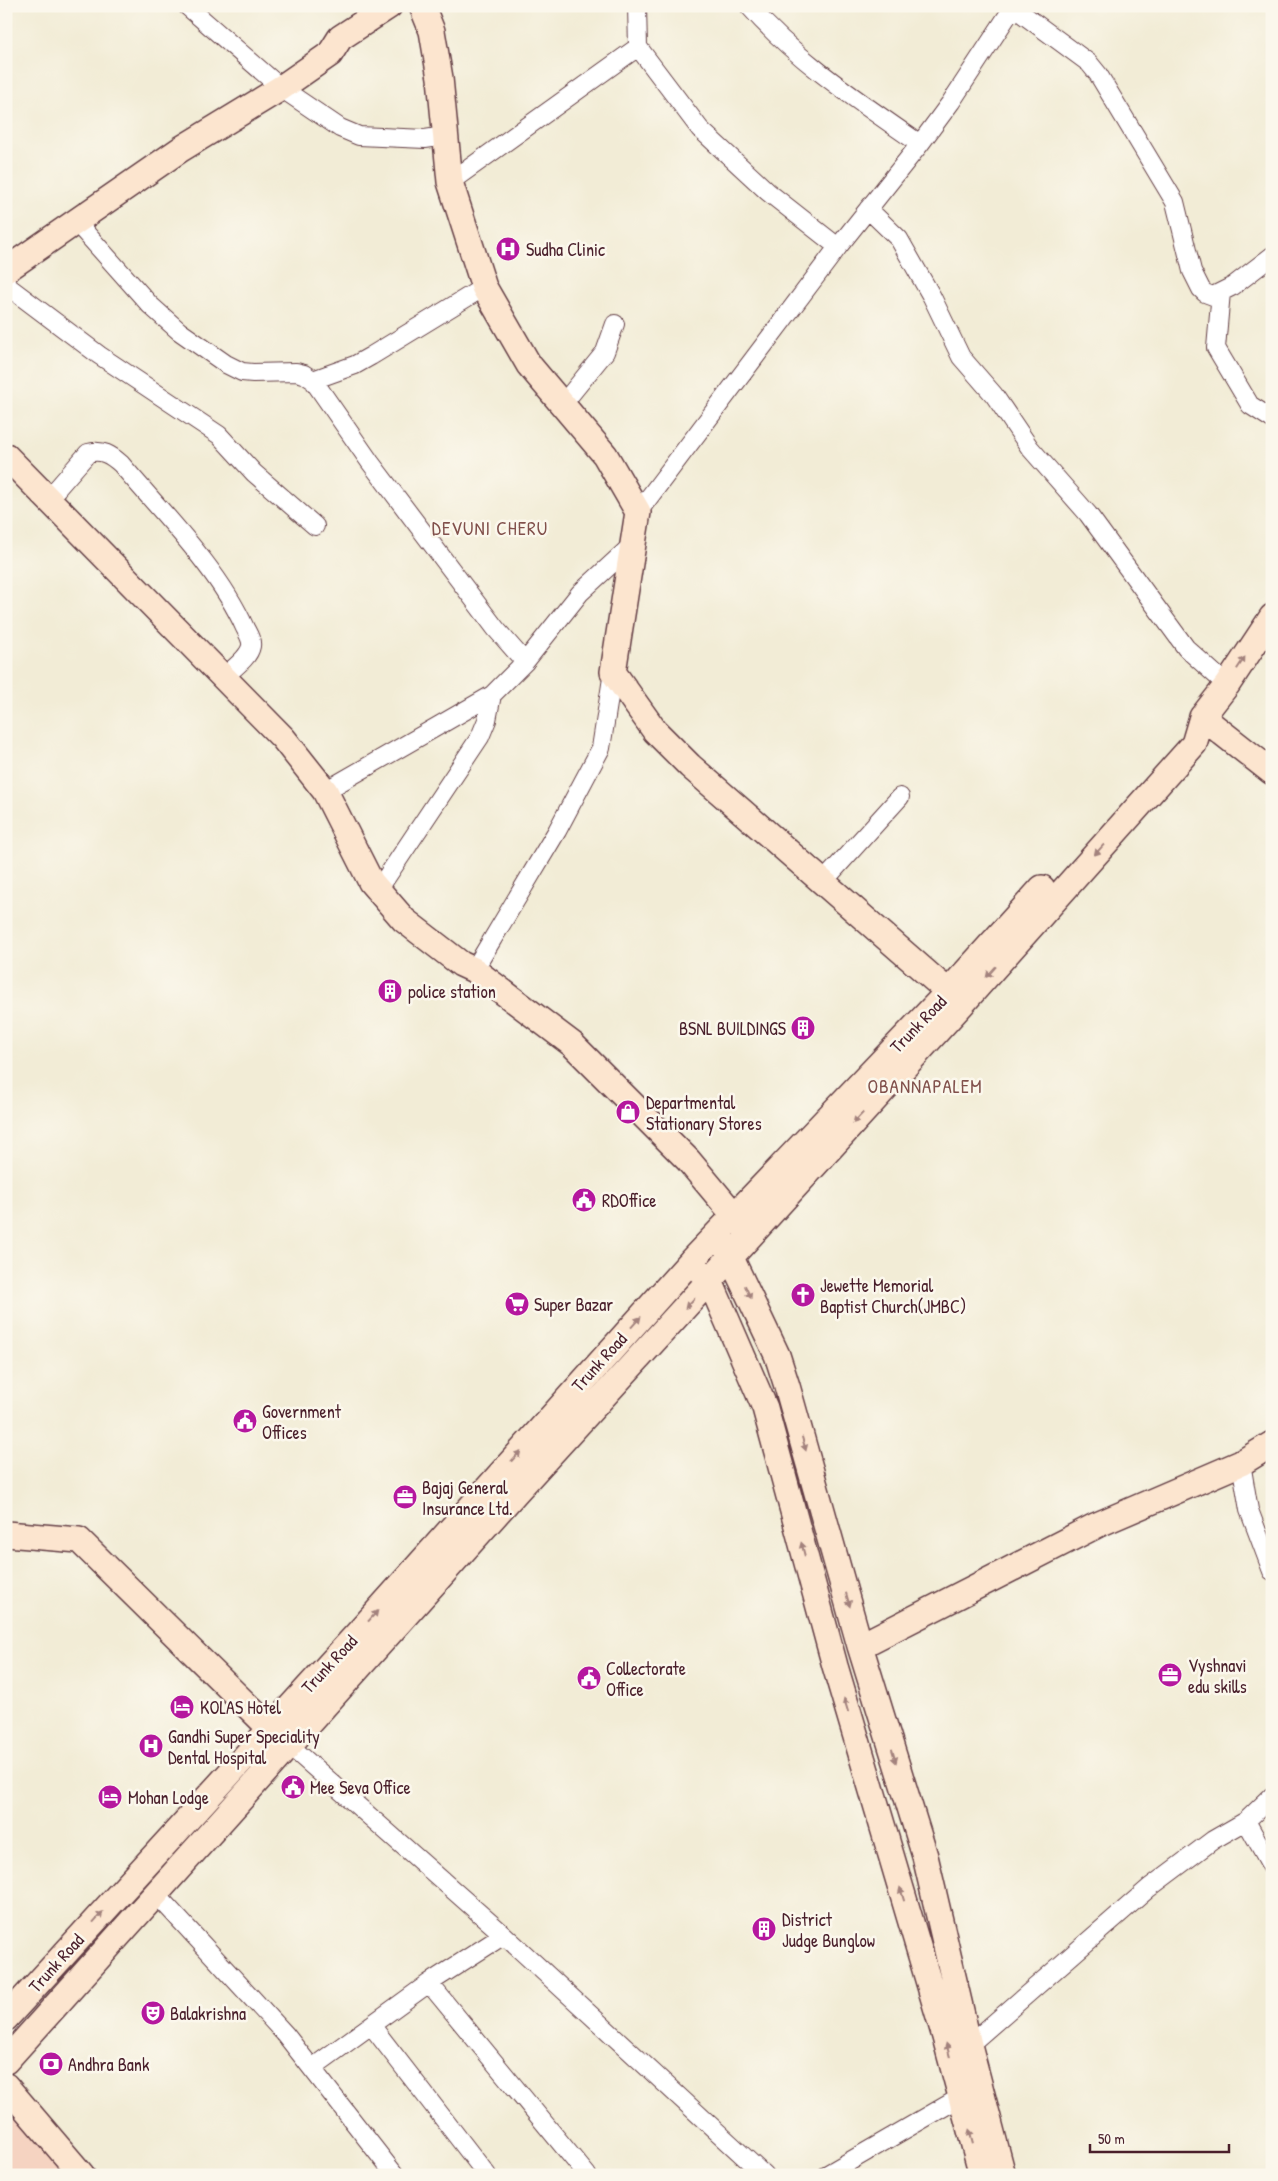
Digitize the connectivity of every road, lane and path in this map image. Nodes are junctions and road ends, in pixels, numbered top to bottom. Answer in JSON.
{"nodes":[{"id":1,"x":188,"y":6,"type":"edge"},
{"id":2,"x":389,"y":6,"type":"edge"},
{"id":3,"x":414,"y":6,"type":"edge"},
{"id":4,"x":422,"y":6,"type":"edge"},
{"id":5,"x":637,"y":6,"type":"edge"},
{"id":6,"x":749,"y":6,"type":"edge"},
{"id":7,"x":1013,"y":7,"type":"edge"},
{"id":8,"x":638,"y":47,"type":"junction"},
{"id":9,"x":330,"y":54,"type":"junction"},
{"id":10,"x":281,"y":88,"type":"junction"},
{"id":11,"x":445,"y":136,"type":"junction"},
{"id":12,"x":920,"y":144,"type":"junction"},
{"id":13,"x":450,"y":182,"type":"junction"},
{"id":14,"x":868,"y":209,"type":"junction"},
{"id":15,"x":76,"y":222,"type":"junction"},
{"id":16,"x":838,"y":247,"type":"junction"},
{"id":17,"x":1272,"y":256,"type":"edge"},
{"id":18,"x":6,"y":270,"type":"edge"},
{"id":19,"x":6,"y":285,"type":"edge"},
{"id":20,"x":484,"y":287,"type":"junction"},
{"id":21,"x":1221,"y":292,"type":"junction"},
{"id":22,"x":615,"y":324,"type":"dead end"},
{"id":23,"x":313,"y":380,"type":"junction"},
{"id":24,"x":562,"y":405,"type":"junction"},
{"id":25,"x":1272,"y":419,"type":"edge"},
{"id":26,"x":6,"y":456,"type":"edge"},
{"id":27,"x":48,"y":499,"type":"junction"},
{"id":28,"x":638,"y":512,"type":"junction"},
{"id":29,"x":315,"y":526,"type":"dead end"},
{"id":30,"x":632,"y":545,"type":"junction"},
{"id":31,"x":1272,"y":617,"type":"edge"},
{"id":32,"x":525,"y":662,"type":"junction"},
{"id":33,"x":613,"y":672,"type":"junction"},
{"id":34,"x":224,"y":677,"type":"junction"},
{"id":35,"x":1227,"y":685,"type":"junction"},
{"id":36,"x":492,"y":695,"type":"junction"},
{"id":37,"x":1202,"y":717,"type":"junction"},
{"id":38,"x":1272,"y":772,"type":"edge"},
{"id":39,"x":325,"y":791,"type":"junction"},
{"id":40,"x":900,"y":797,"type":"dead end"},
{"id":41,"x":822,"y":883,"type":"junction"},
{"id":42,"x":378,"y":890,"type":"junction"},
{"id":43,"x":474,"y":970,"type":"junction"},
{"id":44,"x":955,"y":998,"type":"junction"},
{"id":45,"x":725,"y":1224,"type":"junction"},
{"id":46,"x":750,"y":1235,"type":"junction"},
{"id":47,"x":731,"y":1256,"type":"junction"},
{"id":48,"x":691,"y":1260,"type":"junction"},
{"id":49,"x":710,"y":1281,"type":"junction"},
{"id":50,"x":1272,"y":1444,"type":"edge"},
{"id":51,"x":1241,"y":1463,"type":"junction"},
{"id":52,"x":6,"y":1534,"type":"edge"},
{"id":53,"x":1272,"y":1571,"type":"edge"},
{"id":54,"x":860,"y":1646,"type":"junction"},
{"id":55,"x":270,"y":1729,"type":"junction"},
{"id":56,"x":290,"y":1746,"type":"junction"},
{"id":57,"x":1272,"y":1796,"type":"edge"},
{"id":58,"x":1246,"y":1821,"type":"junction"},
{"id":59,"x":1272,"y":1867,"type":"edge"},
{"id":60,"x":156,"y":1894,"type":"junction"},
{"id":61,"x":504,"y":1934,"type":"junction"},
{"id":62,"x":429,"y":1983,"type":"junction"},
{"id":63,"x":6,"y":2018,"type":"edge"},
{"id":64,"x":371,"y":2025,"type":"junction"},
{"id":65,"x":969,"y":2045,"type":"junction"},
{"id":66,"x":6,"y":2061,"type":"edge"},
{"id":67,"x":312,"y":2068,"type":"junction"},
{"id":68,"x":6,"y":2086,"type":"edge"},
{"id":69,"x":961,"y":2098,"type":"junction"},
{"id":70,"x":82,"y":2175,"type":"edge"},
{"id":71,"x":395,"y":2175,"type":"edge"},
{"id":72,"x":487,"y":2175,"type":"edge"},
{"id":73,"x":587,"y":2175,"type":"edge"},
{"id":74,"x":764,"y":2175,"type":"edge"},
{"id":75,"x":826,"y":2175,"type":"edge"},
{"id":76,"x":982,"y":2175,"type":"edge"},
{"id":77,"x":1003,"y":2175,"type":"edge"}],
"edges":[{"from":1,"to":10,"type":"street"},
{"from":2,"to":9,"type":"street"},
{"from":3,"to":9,"type":"street"},
{"from":4,"to":11,"type":"street"},
{"from":5,"to":8,"type":"street"},
{"from":6,"to":12,"type":"street"},
{"from":7,"to":12,"type":"street"},
{"from":7,"to":21,"type":"street"},
{"from":8,"to":13,"type":"street"},
{"from":8,"to":16,"type":"street"},
{"from":9,"to":10,"type":"street"},
{"from":10,"to":11,"type":"street"},
{"from":10,"to":15,"type":"street"},
{"from":11,"to":13,"type":"street"},
{"from":12,"to":14,"type":"street"},
{"from":13,"to":20,"type":"street"},
{"from":14,"to":16,"type":"street"},
{"from":14,"to":35,"type":"street"},
{"from":15,"to":18,"type":"street"},
{"from":15,"to":23,"type":"street"},
{"from":16,"to":28,"type":"street"},
{"from":17,"to":21,"type":"street"},
{"from":19,"to":29,"type":"street"},
{"from":20,"to":23,"type":"street"},
{"from":20,"to":24,"type":"street"},
{"from":21,"to":25,"type":"street"},
{"from":22,"to":24,"type":"street"},
{"from":23,"to":32,"type":"street"},
{"from":24,"to":28,"type":"street"},
{"from":26,"to":27,"type":"street"},
{"from":27,"to":34,"type":"street"},
{"from":27,"to":34,"type":"street"},
{"from":28,"to":30,"type":"street"},
{"from":30,"to":32,"type":"street"},
{"from":30,"to":33,"type":"street"},
{"from":35,"to":31,"type":"street","name":"Trunk Road","one_way":true},
{"from":32,"to":36,"type":"street"},
{"from":33,"to":41,"type":"street"},
{"from":33,"to":43,"type":"street"},
{"from":34,"to":39,"type":"street"},
{"from":35,"to":37,"type":"street","name":"Trunk Road"},
{"from":36,"to":39,"type":"street"},
{"from":36,"to":42,"type":"street"},
{"from":37,"to":38,"type":"street"},
{"from":37,"to":44,"type":"street","name":"Trunk Road"},
{"from":39,"to":42,"type":"street"},
{"from":40,"to":41,"type":"street"},
{"from":41,"to":44,"type":"street"},
{"from":42,"to":43,"type":"street"},
{"from":43,"to":45,"type":"street"},
{"from":44,"to":45,"type":"street","name":"Trunk Road"},
{"from":44,"to":46,"type":"street","one_way":true},
{"from":45,"to":46,"type":"street"},
{"from":45,"to":47,"type":"street"},
{"from":45,"to":48,"type":"street","name":"Trunk Road"},
{"from":46,"to":47,"type":"street"},
{"from":47,"to":49,"type":"street"},
{"from":47,"to":54,"type":"street","one_way":true},
{"from":48,"to":49,"type":"street"},
{"from":55,"to":48,"type":"street","name":"Trunk Road","one_way":true},
{"from":49,"to":56,"type":"street","one_way":true},
{"from":69,"to":49,"type":"street","one_way":true},
{"from":50,"to":51,"type":"street"},
{"from":51,"to":53,"type":"street"},
{"from":51,"to":54,"type":"street"},
{"from":52,"to":55,"type":"street"},
{"from":54,"to":65,"type":"street","one_way":true},
{"from":55,"to":56,"type":"street"},
{"from":63,"to":55,"type":"street","name":"Trunk Road","one_way":true},
{"from":56,"to":60,"type":"street"},
{"from":56,"to":61,"type":"street"},
{"from":57,"to":58,"type":"street"},
{"from":58,"to":59,"type":"street"},
{"from":58,"to":65,"type":"street"},
{"from":60,"to":66,"type":"street"},
{"from":60,"to":67,"type":"street"},
{"from":61,"to":62,"type":"street"},
{"from":61,"to":74,"type":"street"},
{"from":62,"to":64,"type":"street"},
{"from":62,"to":73,"type":"street"},
{"from":64,"to":67,"type":"street"},
{"from":64,"to":72,"type":"street"},
{"from":65,"to":77,"type":"street"},
{"from":67,"to":71,"type":"street"},
{"from":68,"to":70,"type":"street"},
{"from":69,"to":75,"type":"street"},
{"from":76,"to":69,"type":"street","one_way":true}]}
